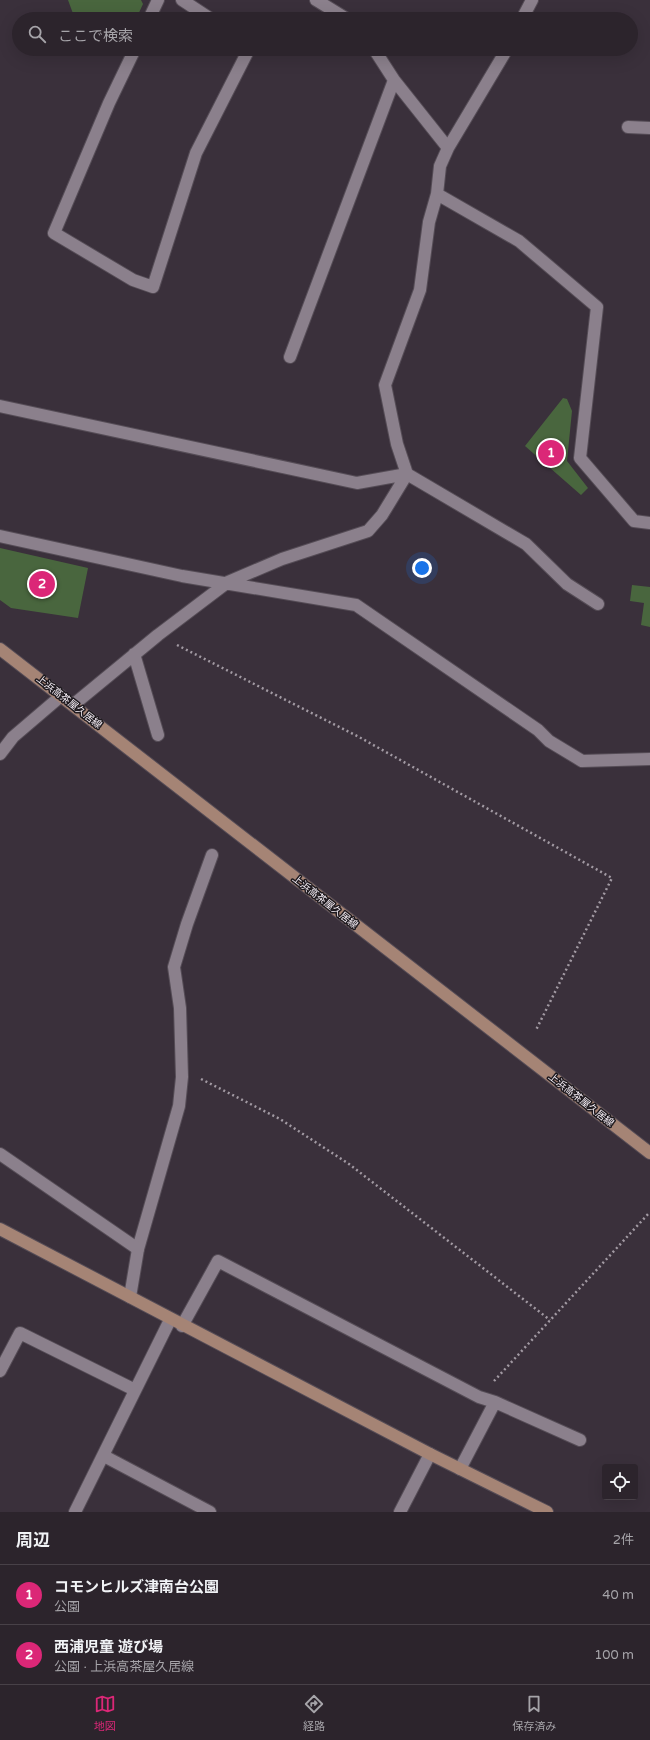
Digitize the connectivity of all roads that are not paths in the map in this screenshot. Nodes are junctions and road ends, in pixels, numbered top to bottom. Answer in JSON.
{"nodes":[{"id":1,"x":158,"y":0,"type":"edge"},
{"id":2,"x":182,"y":0,"type":"edge"},
{"id":3,"x":316,"y":0,"type":"edge"},
{"id":4,"x":532,"y":0,"type":"edge"},
{"id":5,"x":152,"y":12,"type":"edge"},
{"id":6,"x":200,"y":12,"type":"edge"},
{"id":7,"x":336,"y":12,"type":"edge"},
{"id":8,"x":526,"y":12,"type":"edge"},
{"id":9,"x":132,"y":56,"type":"edge"},
{"id":10,"x":245,"y":56,"type":"edge"},
{"id":11,"x":379,"y":56,"type":"edge"},
{"id":12,"x":503,"y":56,"type":"edge"},
{"id":13,"x":394,"y":80,"type":"junction"},
{"id":14,"x":628,"y":127,"type":"dead end"},
{"id":15,"x":650,"y":128,"type":"edge"},
{"id":16,"x":448,"y":148,"type":"junction"},
{"id":17,"x":437,"y":194,"type":"junction"},
{"id":18,"x":290,"y":357,"type":"dead end"},
{"id":19,"x":0,"y":406,"type":"edge"},
{"id":20,"x":407,"y":474,"type":"junction"},
{"id":21,"x":650,"y":523,"type":"edge"},
{"id":22,"x":0,"y":536,"type":"edge"},
{"id":23,"x":228,"y":582,"type":"junction"},
{"id":24,"x":598,"y":604,"type":"dead end"},
{"id":25,"x":0,"y":649,"type":"edge"},
{"id":26,"x":134,"y":654,"type":"junction"},
{"id":27,"x":62,"y":696,"type":"junction"},
{"id":28,"x":73,"y":705,"type":"junction"},
{"id":29,"x":158,"y":735,"type":"dead end"},
{"id":30,"x":0,"y":754,"type":"edge"},
{"id":31,"x":650,"y":759,"type":"edge"},
{"id":32,"x":212,"y":855,"type":"dead end"},
{"id":33,"x":650,"y":1153,"type":"edge"},
{"id":34,"x":0,"y":1154,"type":"edge"},
{"id":35,"x":0,"y":1229,"type":"edge"},
{"id":36,"x":138,"y":1249,"type":"junction"},
{"id":37,"x":130,"y":1297,"type":"junction"},
{"id":38,"x":170,"y":1320,"type":"junction"},
{"id":39,"x":182,"y":1326,"type":"junction"},
{"id":40,"x":0,"y":1371,"type":"edge"},
{"id":41,"x":135,"y":1390,"type":"junction"},
{"id":42,"x":495,"y":1402,"type":"junction"},
{"id":43,"x":580,"y":1440,"type":"dead end"},
{"id":44,"x":430,"y":1454,"type":"junction"},
{"id":45,"x":104,"y":1456,"type":"junction"},
{"id":46,"x":460,"y":1469,"type":"junction"},
{"id":47,"x":75,"y":1512,"type":"edge"},
{"id":48,"x":210,"y":1512,"type":"edge"},
{"id":49,"x":400,"y":1512,"type":"edge"},
{"id":50,"x":547,"y":1512,"type":"edge"}],
"edges":[{"from":1,"to":5,"type":"street"},
{"from":2,"to":6,"type":"street"},
{"from":3,"to":7,"type":"street"},
{"from":4,"to":8,"type":"street"},
{"from":9,"to":10,"type":"street"},
{"from":11,"to":13,"type":"street"},
{"from":12,"to":16,"type":"street"},
{"from":13,"to":16,"type":"street"},
{"from":13,"to":18,"type":"street"},
{"from":14,"to":15,"type":"street"},
{"from":16,"to":17,"type":"street"},
{"from":17,"to":20,"type":"street"},
{"from":17,"to":21,"type":"street"},
{"from":19,"to":20,"type":"street"},
{"from":20,"to":23,"type":"street"},
{"from":20,"to":24,"type":"street"},
{"from":22,"to":23,"type":"street"},
{"from":23,"to":26,"type":"street"},
{"from":23,"to":31,"type":"street"},
{"from":25,"to":27,"type":"main road","name":"上浜高茶屋久居線"},
{"from":26,"to":28,"type":"street"},
{"from":26,"to":29,"type":"street"},
{"from":27,"to":28,"type":"main road","name":"上浜高茶屋久居線"},
{"from":27,"to":30,"type":"street"},
{"from":28,"to":33,"type":"main road","name":"上浜高茶屋久居線"},
{"from":32,"to":36,"type":"street"},
{"from":34,"to":36,"type":"street"},
{"from":35,"to":37,"type":"main road"},
{"from":36,"to":37,"type":"street"},
{"from":37,"to":38,"type":"main road"},
{"from":38,"to":39,"type":"main road"},
{"from":38,"to":41,"type":"street"},
{"from":39,"to":42,"type":"street"},
{"from":39,"to":44,"type":"main road"},
{"from":40,"to":41,"type":"street"},
{"from":41,"to":45,"type":"street"},
{"from":42,"to":43,"type":"street"},
{"from":42,"to":46,"type":"street"},
{"from":44,"to":46,"type":"main road"},
{"from":44,"to":49,"type":"street"},
{"from":45,"to":47,"type":"street"},
{"from":45,"to":48,"type":"street"},
{"from":46,"to":50,"type":"main road"}]}
